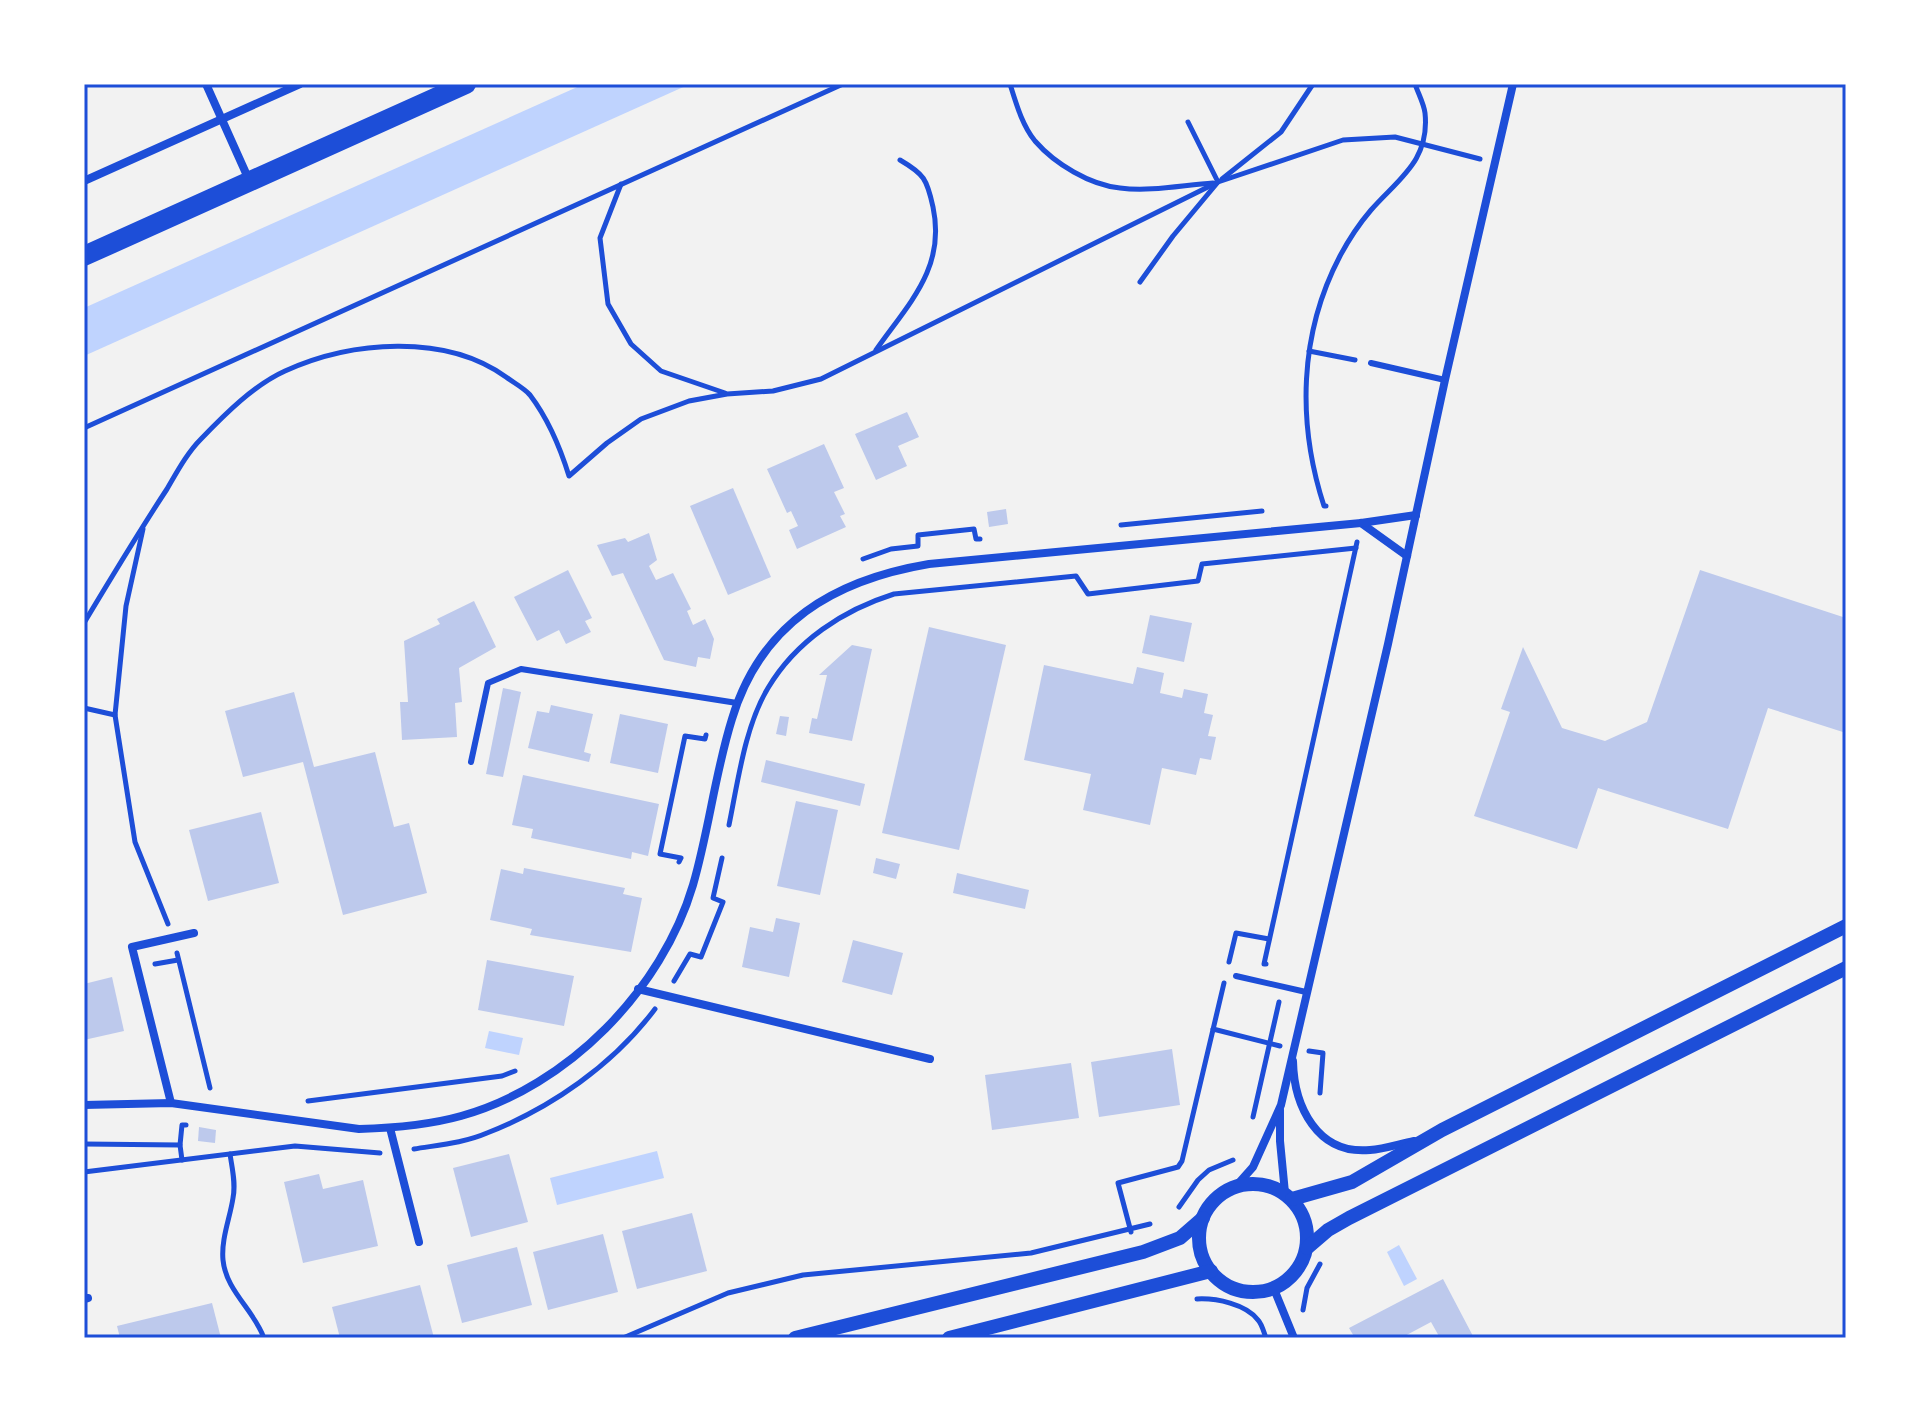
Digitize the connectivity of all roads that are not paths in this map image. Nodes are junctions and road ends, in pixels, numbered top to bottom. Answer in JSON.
{"nodes":[{"id":1,"x":206,"y":84,"type":"edge"},
{"id":2,"x":300,"y":84,"type":"edge"},
{"id":3,"x":466,"y":84,"type":"edge"},
{"id":4,"x":1513,"y":84,"type":"edge"},
{"id":5,"x":222,"y":120,"type":"junction"},
{"id":6,"x":84,"y":181,"type":"edge"},
{"id":7,"x":250,"y":181,"type":"junction"},
{"id":8,"x":84,"y":256,"type":"edge"},
{"id":9,"x":1371,"y":363,"type":"dead end"},
{"id":10,"x":1445,"y":380,"type":"junction"},
{"id":11,"x":1416,"y":515,"type":"junction"},
{"id":12,"x":1361,"y":523,"type":"junction"},
{"id":13,"x":1407,"y":556,"type":"junction"},
{"id":14,"x":737,"y":703,"type":"junction"},
{"id":15,"x":471,"y":762,"type":"dead end"},
{"id":16,"x":1846,"y":926,"type":"edge"},
{"id":17,"x":194,"y":933,"type":"dead end"},
{"id":18,"x":1846,"y":968,"type":"edge"},
{"id":19,"x":1236,"y":976,"type":"dead end"},
{"id":20,"x":638,"y":989,"type":"junction"},
{"id":21,"x":1306,"y":992,"type":"junction"},
{"id":22,"x":1292,"y":1048,"type":"junction"},
{"id":23,"x":930,"y":1059,"type":"dead end"},
{"id":24,"x":171,"y":1103,"type":"junction"},
{"id":25,"x":84,"y":1105,"type":"edge"},
{"id":26,"x":1281,"y":1105,"type":"junction"},
{"id":27,"x":390,"y":1128,"type":"junction"},
{"id":28,"x":1426,"y":1139,"type":"junction"},
{"id":29,"x":1237,"y":1185,"type":"junction"},
{"id":30,"x":1288,"y":1196,"type":"junction"},
{"id":31,"x":1203,"y":1218,"type":"junction"},
{"id":32,"x":419,"y":1242,"type":"dead end"},
{"id":33,"x":1307,"y":1248,"type":"junction"},
{"id":34,"x":1211,"y":1271,"type":"junction"},
{"id":35,"x":1274,"y":1289,"type":"junction"},
{"id":36,"x":795,"y":1338,"type":"edge"},
{"id":37,"x":949,"y":1338,"type":"edge"},
{"id":38,"x":1294,"y":1338,"type":"edge"}],
"edges":[{"from":1,"to":5,"type":"street"},
{"from":2,"to":5,"type":"street"},
{"from":3,"to":7,"type":"main road"},
{"from":4,"to":10,"type":"street"},
{"from":5,"to":6,"type":"street"},
{"from":5,"to":7,"type":"street"},
{"from":7,"to":8,"type":"main road"},
{"from":9,"to":10,"type":"lane"},
{"from":10,"to":11,"type":"street"},
{"from":11,"to":12,"type":"street"},
{"from":11,"to":13,"type":"street"},
{"from":12,"to":13,"type":"street"},
{"from":12,"to":14,"type":"street"},
{"from":13,"to":21,"type":"street"},
{"from":14,"to":15,"type":"lane"},
{"from":14,"to":20,"type":"street"},
{"from":16,"to":28,"type":"street"},
{"from":17,"to":24,"type":"street"},
{"from":18,"to":33,"type":"street"},
{"from":19,"to":21,"type":"lane"},
{"from":20,"to":23,"type":"street"},
{"from":20,"to":27,"type":"street"},
{"from":21,"to":22,"type":"street"},
{"from":22,"to":26,"type":"street"},
{"from":22,"to":28,"type":"street"},
{"from":24,"to":25,"type":"street"},
{"from":24,"to":27,"type":"street"},
{"from":26,"to":29,"type":"street"},
{"from":26,"to":30,"type":"street"},
{"from":27,"to":32,"type":"street"},
{"from":28,"to":30,"type":"street"},
{"from":29,"to":30,"type":"street"},
{"from":29,"to":31,"type":"street"},
{"from":30,"to":33,"type":"street"},
{"from":31,"to":34,"type":"street"},
{"from":31,"to":36,"type":"street"},
{"from":33,"to":35,"type":"street"},
{"from":34,"to":35,"type":"street"},
{"from":34,"to":37,"type":"street"},
{"from":35,"to":38,"type":"street"}]}
